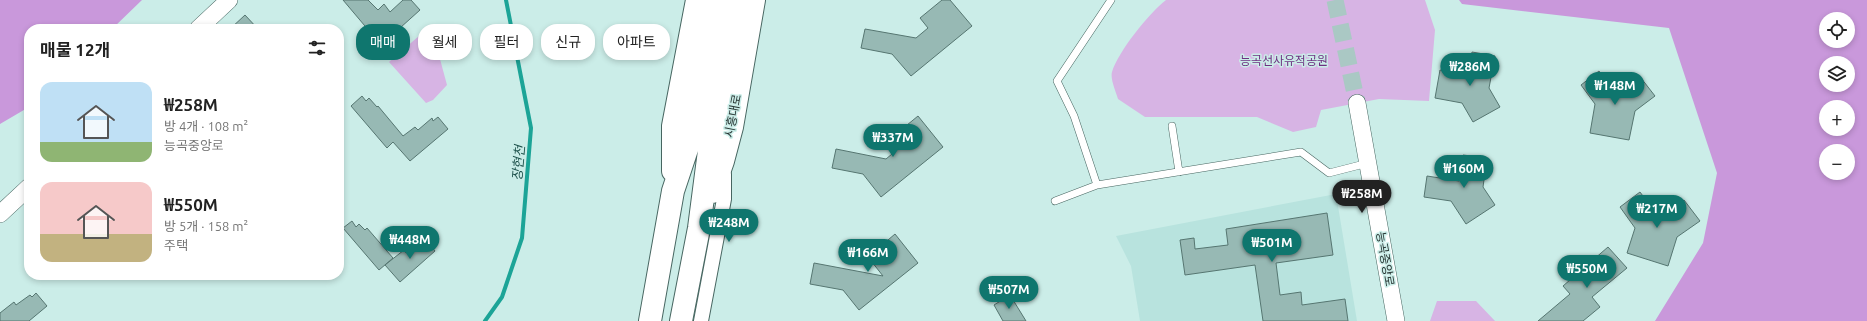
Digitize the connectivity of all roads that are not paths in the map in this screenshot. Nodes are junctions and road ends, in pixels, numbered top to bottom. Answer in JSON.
{"nodes":[{"id":1,"x":229,"y":0,"type":"edge"},
{"id":2,"x":697,"y":0,"type":"edge"},
{"id":3,"x":714,"y":0,"type":"edge"},
{"id":4,"x":732,"y":0,"type":"edge"},
{"id":5,"x":754,"y":0,"type":"edge"},
{"id":6,"x":1111,"y":0,"type":"edge"},
{"id":7,"x":203,"y":24,"type":"edge"},
{"id":8,"x":1357,"y":103,"type":"tunnel mouth"},
{"id":9,"x":1172,"y":126,"type":"dead end"},
{"id":10,"x":723,"y":161,"type":"junction"},
{"id":11,"x":1368,"y":163,"type":"junction"},
{"id":12,"x":1179,"y":172,"type":"junction"},
{"id":13,"x":1097,"y":185,"type":"junction"},
{"id":14,"x":24,"y":191,"type":"edge"},
{"id":15,"x":673,"y":191,"type":"junction"},
{"id":16,"x":1055,"y":201,"type":"dead end"},
{"id":17,"x":0,"y":214,"type":"edge"},
{"id":18,"x":699,"y":228,"type":"junction"},
{"id":19,"x":650,"y":321,"type":"edge"},
{"id":20,"x":681,"y":321,"type":"edge"},
{"id":21,"x":701,"y":321,"type":"edge"},
{"id":22,"x":1396,"y":321,"type":"edge"}],
"edges":[{"from":1,"to":7,"type":"street"},
{"from":2,"to":15,"type":"main road"},
{"from":3,"to":15,"type":"main road"},
{"from":4,"to":18,"type":"main road","name":"시흥대로"},
{"from":5,"to":10,"type":"main road","name":"시흥대로"},
{"from":6,"to":13,"type":"lane"},
{"from":8,"to":11,"type":"street","name":"능곡중앙로"},
{"from":9,"to":12,"type":"lane"},
{"from":10,"to":18,"type":"main road","name":"시흥대로"},
{"from":10,"to":21,"type":"street"},
{"from":11,"to":12,"type":"lane"},
{"from":11,"to":22,"type":"street","name":"능곡중앙로"},
{"from":12,"to":13,"type":"lane"},
{"from":13,"to":16,"type":"lane"},
{"from":14,"to":17,"type":"street"},
{"from":15,"to":19,"type":"main road"},
{"from":18,"to":20,"type":"main road","name":"시흥대로"}]}
